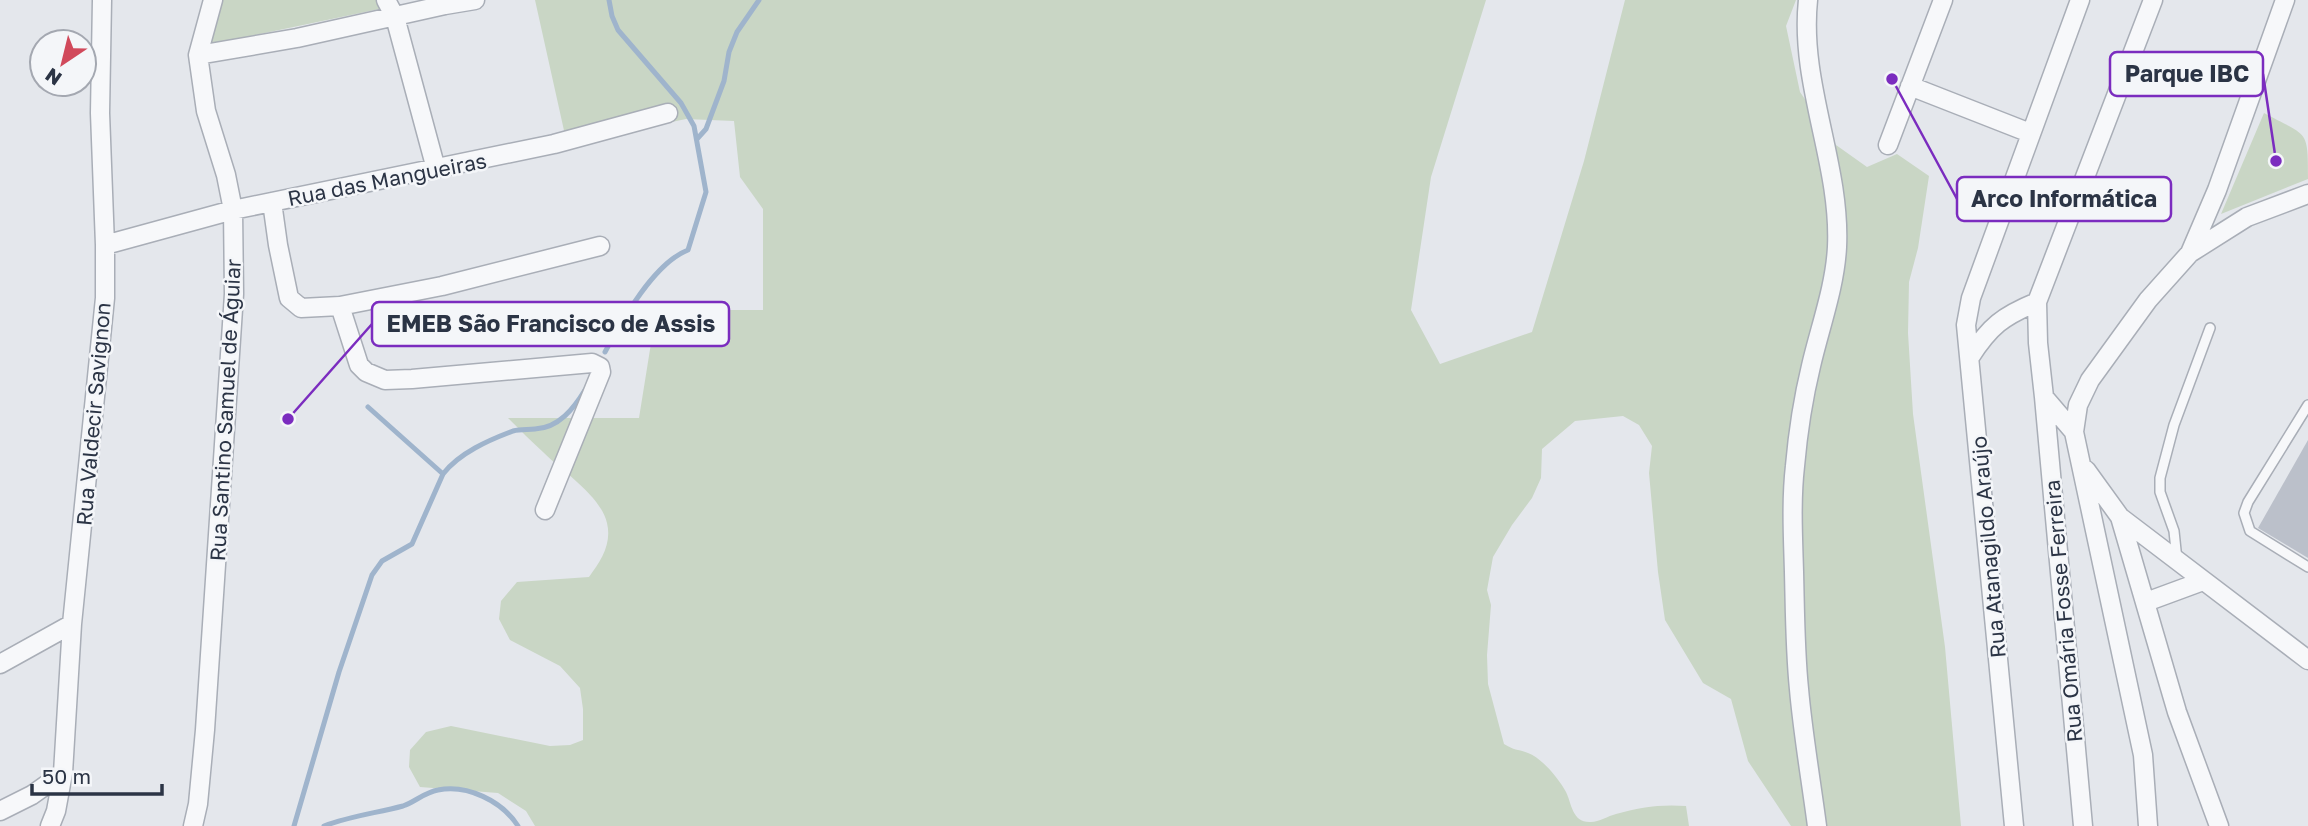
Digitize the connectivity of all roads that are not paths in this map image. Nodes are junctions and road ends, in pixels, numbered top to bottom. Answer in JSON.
{"nodes":[{"id":1,"x":102,"y":0,"type":"edge"},
{"id":2,"x":213,"y":0,"type":"edge"},
{"id":3,"x":386,"y":0,"type":"edge"},
{"id":4,"x":475,"y":0,"type":"edge"},
{"id":5,"x":1808,"y":0,"type":"edge"},
{"id":6,"x":1943,"y":0,"type":"edge"},
{"id":7,"x":2080,"y":0,"type":"edge"},
{"id":8,"x":2154,"y":0,"type":"edge"},
{"id":9,"x":2285,"y":0,"type":"edge"},
{"id":10,"x":395,"y":17,"type":"junction"},
{"id":11,"x":198,"y":55,"type":"junction"},
{"id":12,"x":1910,"y":86,"type":"junction"},
{"id":13,"x":668,"y":113,"type":"dead end"},
{"id":14,"x":2030,"y":133,"type":"junction"},
{"id":15,"x":1888,"y":145,"type":"dead end"},
{"id":16,"x":436,"y":169,"type":"junction"},
{"id":17,"x":2308,"y":194,"type":"edge"},
{"id":18,"x":272,"y":202,"type":"junction"},
{"id":19,"x":233,"y":210,"type":"junction"},
{"id":20,"x":105,"y":245,"type":"junction"},
{"id":21,"x":600,"y":246,"type":"dead end"},
{"id":22,"x":2190,"y":253,"type":"junction"},
{"id":23,"x":2037,"y":302,"type":"junction"},
{"id":24,"x":340,"y":306,"type":"junction"},
{"id":25,"x":2210,"y":328,"type":"dead end"},
{"id":26,"x":1970,"y":357,"type":"junction"},
{"id":27,"x":2044,"y":397,"type":"junction"},
{"id":28,"x":2308,"y":405,"type":"edge"},
{"id":29,"x":2074,"y":432,"type":"junction"},
{"id":30,"x":2082,"y":464,"type":"junction"},
{"id":31,"x":545,"y":510,"type":"dead end"},
{"id":32,"x":2120,"y":517,"type":"junction"},
{"id":33,"x":2177,"y":561,"type":"junction"},
{"id":34,"x":2308,"y":567,"type":"edge"},
{"id":35,"x":2203,"y":581,"type":"junction"},
{"id":36,"x":2146,"y":602,"type":"junction"},
{"id":37,"x":72,"y":624,"type":"junction"},
{"id":38,"x":2306,"y":663,"type":"edge"},
{"id":39,"x":0,"y":664,"type":"edge"},
{"id":40,"x":63,"y":773,"type":"junction"},
{"id":41,"x":0,"y":811,"type":"edge"},
{"id":42,"x":50,"y":826,"type":"edge"},
{"id":43,"x":193,"y":826,"type":"edge"},
{"id":44,"x":1817,"y":826,"type":"edge"},
{"id":45,"x":2014,"y":826,"type":"edge"},
{"id":46,"x":2082,"y":826,"type":"edge"},
{"id":47,"x":2148,"y":826,"type":"edge"},
{"id":48,"x":2219,"y":826,"type":"edge"}],
"edges":[{"from":1,"to":20,"type":"street","name":"Rua Valdecir Savignon"},
{"from":2,"to":11,"type":"street","name":"Rua Santino Samuel de Águiar"},
{"from":3,"to":10,"type":"street"},
{"from":4,"to":10,"type":"street"},
{"from":5,"to":44,"type":"street"},
{"from":6,"to":12,"type":"street"},
{"from":7,"to":14,"type":"street","name":"Rua Atanagildo Araújo"},
{"from":8,"to":23,"type":"street"},
{"from":9,"to":22,"type":"street"},
{"from":10,"to":11,"type":"street"},
{"from":10,"to":16,"type":"street"},
{"from":11,"to":19,"type":"street","name":"Rua Santino Samuel de Águiar"},
{"from":12,"to":14,"type":"street"},
{"from":12,"to":15,"type":"street"},
{"from":13,"to":16,"type":"street","name":"Rua das Mangueiras"},
{"from":14,"to":26,"type":"street","name":"Rua Atanagildo Araújo"},
{"from":16,"to":18,"type":"street","name":"Rua das Mangueiras"},
{"from":17,"to":22,"type":"street"},
{"from":18,"to":19,"type":"street","name":"Rua das Mangueiras"},
{"from":18,"to":24,"type":"street"},
{"from":19,"to":20,"type":"street","name":"Rua das Mangueiras"},
{"from":19,"to":43,"type":"street","name":"Rua Santino Samuel de Águiar"},
{"from":20,"to":37,"type":"street","name":"Rua Valdecir Savignon"},
{"from":21,"to":24,"type":"street"},
{"from":22,"to":29,"type":"street"},
{"from":23,"to":26,"type":"street"},
{"from":23,"to":27,"type":"street","name":"Rua Omária Fosse Ferreira"},
{"from":24,"to":31,"type":"street"},
{"from":25,"to":33,"type":"lane"},
{"from":26,"to":45,"type":"street","name":"Rua Atanagildo Araújo"},
{"from":27,"to":29,"type":"street"},
{"from":27,"to":46,"type":"street","name":"Rua Omária Fosse Ferreira"},
{"from":28,"to":34,"type":"lane"},
{"from":29,"to":30,"type":"street"},
{"from":30,"to":32,"type":"street"},
{"from":30,"to":47,"type":"street"},
{"from":32,"to":33,"type":"street"},
{"from":32,"to":36,"type":"street"},
{"from":33,"to":35,"type":"street"},
{"from":35,"to":36,"type":"street"},
{"from":35,"to":38,"type":"street"},
{"from":36,"to":48,"type":"street"},
{"from":37,"to":39,"type":"street"},
{"from":37,"to":40,"type":"street","name":"Rua Valdecir Savignon"},
{"from":40,"to":41,"type":"street"},
{"from":40,"to":42,"type":"street","name":"Rua Valdecir Savignon"}]}
